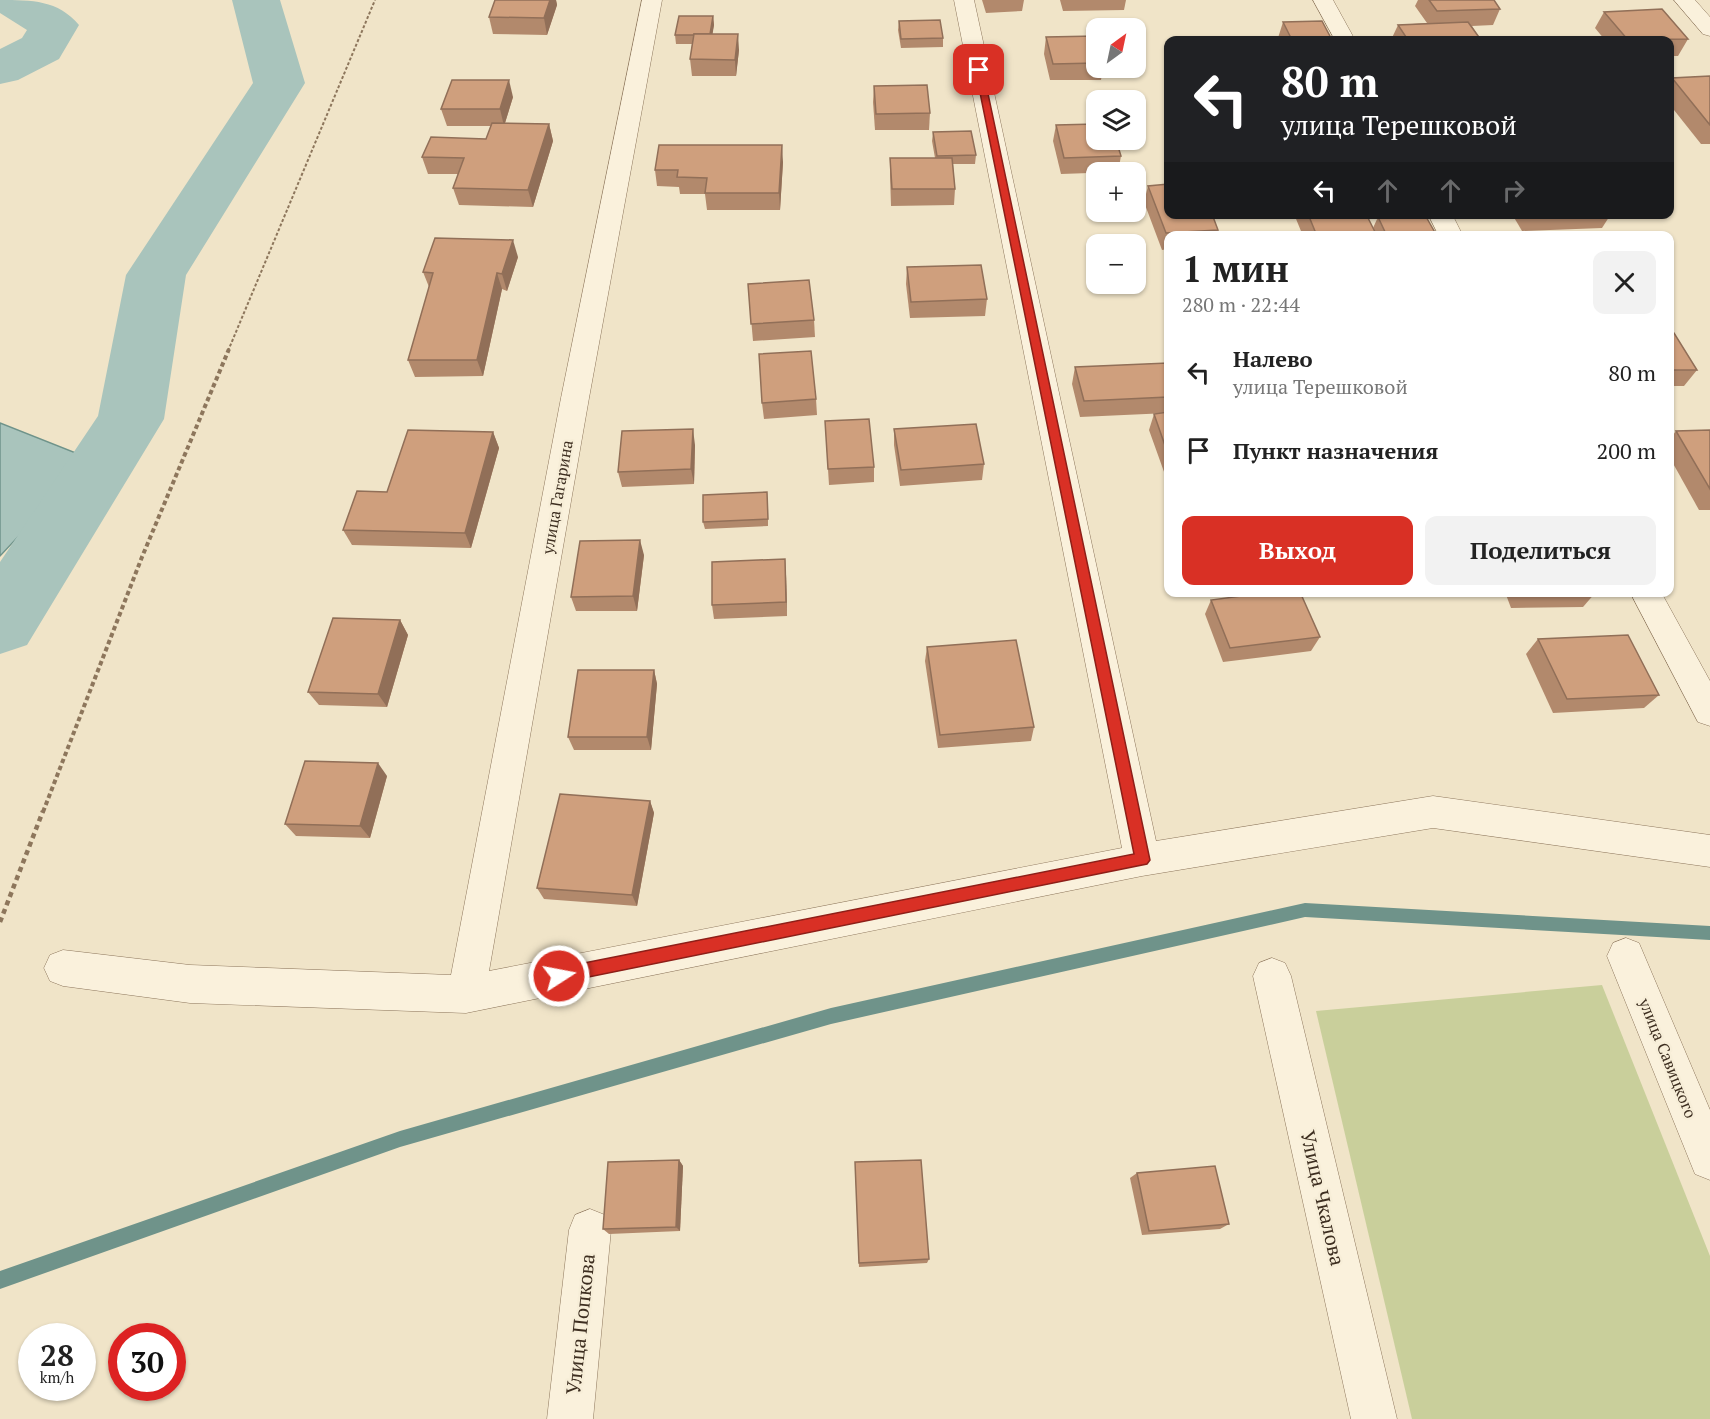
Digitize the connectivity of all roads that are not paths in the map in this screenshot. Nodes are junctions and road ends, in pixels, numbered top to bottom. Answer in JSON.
{"nodes":[{"id":1,"x":652,"y":0,"type":"edge"},
{"id":2,"x":964,"y":0,"type":"edge"},
{"id":3,"x":1323,"y":0,"type":"edge"},
{"id":4,"x":1684,"y":0,"type":"edge"},
{"id":5,"x":1710,"y":30,"type":"edge"},
{"id":6,"x":1343,"y":36,"type":"edge"},
{"id":7,"x":1648,"y":597,"type":"edge"},
{"id":8,"x":1710,"y":712,"type":"edge"},
{"id":9,"x":1710,"y":851,"type":"edge"},
{"id":10,"x":1142,"y":860,"type":"junction"},
{"id":11,"x":1626,"y":956,"type":"dead end"},
{"id":12,"x":63,"y":968,"type":"dead end"},
{"id":13,"x":1272,"y":976,"type":"dead end"},
{"id":14,"x":466,"y":994,"type":"junction"},
{"id":15,"x":1710,"y":1159,"type":"edge"},
{"id":16,"x":590,"y":1230,"type":"dead end"},
{"id":17,"x":570,"y":1419,"type":"edge"},
{"id":18,"x":1374,"y":1419,"type":"edge"}],
"edges":[{"from":1,"to":14,"type":"street","name":"улица Гагарина"},
{"from":2,"to":10,"type":"street"},
{"from":3,"to":6,"type":"street"},
{"from":4,"to":5,"type":"street"},
{"from":7,"to":8,"type":"street"},
{"from":9,"to":10,"type":"street"},
{"from":10,"to":14,"type":"street"},
{"from":11,"to":15,"type":"street","name":"улица Савицкого"},
{"from":12,"to":14,"type":"street"},
{"from":13,"to":18,"type":"street","name":"Улица Чкалова"},
{"from":16,"to":17,"type":"street","name":"Улица Попкова"}]}
